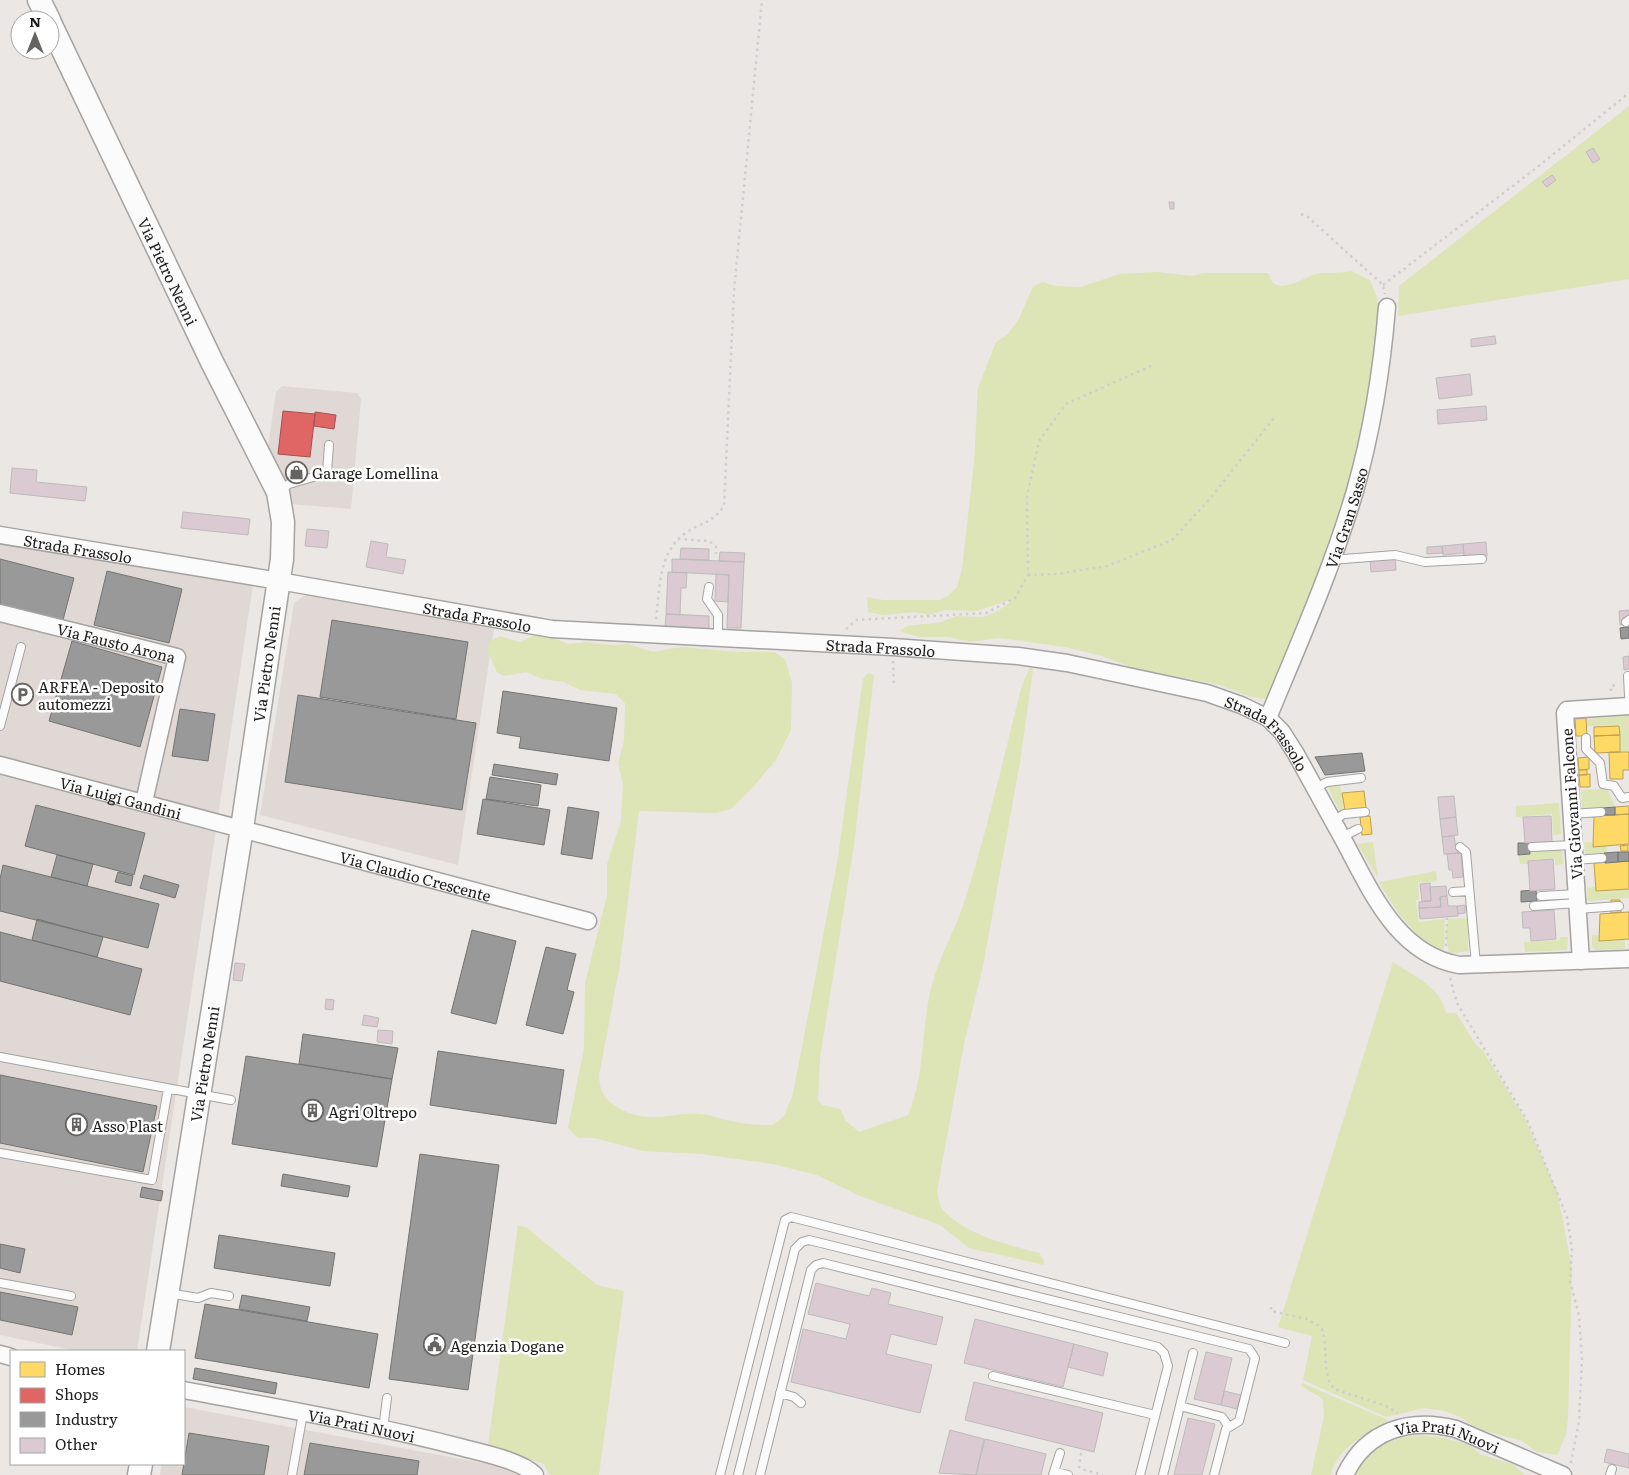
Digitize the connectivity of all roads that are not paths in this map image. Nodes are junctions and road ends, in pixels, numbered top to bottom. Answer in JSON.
{"nodes":[{"id":1,"x":60,"y":44,"type":"edge"},
{"id":2,"x":1387,"y":308,"type":"road end"},
{"id":3,"x":329,"y":445,"type":"dead end"},
{"id":4,"x":278,"y":492,"type":"junction"},
{"id":5,"x":0,"y":535,"type":"edge"},
{"id":6,"x":1482,"y":559,"type":"dead end"},
{"id":7,"x":1331,"y":560,"type":"junction"},
{"id":8,"x":279,"y":581,"type":"junction"},
{"id":9,"x":708,"y":587,"type":"dead end"},
{"id":10,"x":0,"y":613,"type":"edge"},
{"id":11,"x":718,"y":638,"type":"junction"},
{"id":12,"x":21,"y":647,"type":"dead end"},
{"id":13,"x":1628,"y":676,"type":"dead end"},
{"id":14,"x":1629,"y":696,"type":"edge"},
{"id":15,"x":1629,"y":706,"type":"edge"},
{"id":16,"x":1268,"y":718,"type":"junction"},
{"id":17,"x":0,"y":726,"type":"edge"},
{"id":18,"x":1586,"y":738,"type":"dead end"},
{"id":19,"x":0,"y":765,"type":"edge"},
{"id":20,"x":1361,"y":778,"type":"dead end"},
{"id":21,"x":1315,"y":788,"type":"junction"},
{"id":22,"x":1629,"y":797,"type":"edge"},
{"id":23,"x":144,"y":802,"type":"junction"},
{"id":24,"x":1365,"y":812,"type":"dead end"},
{"id":25,"x":1600,"y":812,"type":"dead end"},
{"id":26,"x":1571,"y":814,"type":"junction"},
{"id":27,"x":1333,"y":821,"type":"junction"},
{"id":28,"x":242,"y":828,"type":"junction"},
{"id":29,"x":1358,"y":828,"type":"dead end"},
{"id":30,"x":1342,"y":837,"type":"junction"},
{"id":31,"x":1460,"y":847,"type":"dead end"},
{"id":32,"x":1532,"y":847,"type":"dead end"},
{"id":33,"x":1574,"y":852,"type":"junction"},
{"id":34,"x":1602,"y":858,"type":"dead end"},
{"id":35,"x":1469,"y":891,"type":"junction"},
{"id":36,"x":1453,"y":892,"type":"dead end"},
{"id":37,"x":1541,"y":896,"type":"dead end"},
{"id":38,"x":1577,"y":902,"type":"junction"},
{"id":39,"x":1534,"y":906,"type":"dead end"},
{"id":40,"x":1619,"y":906,"type":"dead end"},
{"id":41,"x":588,"y":921,"type":"dead end"},
{"id":42,"x":1629,"y":958,"type":"edge"},
{"id":43,"x":1581,"y":961,"type":"junction"},
{"id":44,"x":1476,"y":965,"type":"junction"},
{"id":45,"x":0,"y":1056,"type":"edge"},
{"id":46,"x":168,"y":1089,"type":"junction"},
{"id":47,"x":199,"y":1095,"type":"junction"},
{"id":48,"x":231,"y":1100,"type":"dead end"},
{"id":49,"x":0,"y":1153,"type":"edge"},
{"id":50,"x":0,"y":1283,"type":"edge"},
{"id":51,"x":168,"y":1293,"type":"junction"},
{"id":52,"x":71,"y":1296,"type":"dead end"},
{"id":53,"x":229,"y":1296,"type":"dead end"},
{"id":54,"x":1285,"y":1343,"type":"dead end"},
{"id":55,"x":158,"y":1350,"type":"edge"},
{"id":56,"x":1193,"y":1353,"type":"dead end"},
{"id":57,"x":993,"y":1376,"type":"dead end"},
{"id":58,"x":185,"y":1390,"type":"edge"},
{"id":59,"x":780,"y":1393,"type":"junction"},
{"id":60,"x":387,"y":1398,"type":"dead end"},
{"id":61,"x":801,"y":1404,"type":"dead end"},
{"id":62,"x":1180,"y":1406,"type":"junction"},
{"id":63,"x":304,"y":1413,"type":"junction"},
{"id":64,"x":1155,"y":1415,"type":"junction"},
{"id":65,"x":1229,"y":1427,"type":"junction"},
{"id":66,"x":382,"y":1429,"type":"junction"},
{"id":67,"x":1060,"y":1453,"type":"dead end"},
{"id":68,"x":1567,"y":1471,"type":"edge"},
{"id":69,"x":1054,"y":1474,"type":"edge"},
{"id":70,"x":292,"y":1475,"type":"edge"},
{"id":71,"x":535,"y":1475,"type":"edge"},
{"id":72,"x":720,"y":1475,"type":"edge"},
{"id":73,"x":738,"y":1475,"type":"edge"},
{"id":74,"x":760,"y":1475,"type":"edge"},
{"id":75,"x":1068,"y":1475,"type":"edge"},
{"id":76,"x":1140,"y":1475,"type":"edge"},
{"id":77,"x":1163,"y":1475,"type":"edge"},
{"id":78,"x":1214,"y":1475,"type":"edge"},
{"id":79,"x":1345,"y":1475,"type":"edge"}],
"edges":[{"from":1,"to":4,"type":"street","name":"Via Pietro Nenni"},
{"from":2,"to":7,"type":"street","name":"Via Gran Sasso"},
{"from":3,"to":4,"type":"lane"},
{"from":4,"to":8,"type":"street","name":"Via Pietro Nenni"},
{"from":5,"to":8,"type":"street","name":"Strada Frassolo"},
{"from":6,"to":7,"type":"lane"},
{"from":7,"to":16,"type":"street","name":"Via Gran Sasso"},
{"from":8,"to":11,"type":"street","name":"Strada Frassolo"},
{"from":8,"to":28,"type":"street","name":"Via Pietro Nenni"},
{"from":9,"to":11,"type":"lane"},
{"from":10,"to":23,"type":"street","name":"Via Fausto Arona"},
{"from":11,"to":16,"type":"street","name":"Strada Frassolo"},
{"from":12,"to":17,"type":"lane"},
{"from":13,"to":14,"type":"lane"},
{"from":15,"to":26,"type":"street","name":"Via Giovanni Falcone"},
{"from":16,"to":21,"type":"street","name":"Strada Frassolo"},
{"from":18,"to":22,"type":"lane"},
{"from":19,"to":23,"type":"street","name":"Via Luigi Gandini"},
{"from":20,"to":21,"type":"lane"},
{"from":21,"to":27,"type":"street","name":"Strada Frassolo"},
{"from":23,"to":28,"type":"street","name":"Via Luigi Gandini"},
{"from":24,"to":27,"type":"lane"},
{"from":25,"to":26,"type":"lane"},
{"from":26,"to":33,"type":"street","name":"Via Giovanni Falcone"},
{"from":27,"to":30,"type":"street","name":"Strada Frassolo"},
{"from":28,"to":41,"type":"street","name":"Via Claudio Crescente"},
{"from":28,"to":47,"type":"street","name":"Via Pietro Nenni"},
{"from":29,"to":30,"type":"lane"},
{"from":30,"to":44,"type":"street","name":"Strada Frassolo"},
{"from":31,"to":35,"type":"lane"},
{"from":32,"to":33,"type":"lane"},
{"from":33,"to":34,"type":"lane"},
{"from":33,"to":38,"type":"street","name":"Via Giovanni Falcone"},
{"from":35,"to":36,"type":"lane"},
{"from":35,"to":44,"type":"lane"},
{"from":37,"to":38,"type":"lane"},
{"from":38,"to":39,"type":"lane"},
{"from":38,"to":40,"type":"lane"},
{"from":38,"to":43,"type":"street","name":"Via Giovanni Falcone"},
{"from":42,"to":43,"type":"street","name":"Strada Frassolo"},
{"from":43,"to":44,"type":"street","name":"Strada Frassolo"},
{"from":45,"to":46,"type":"lane"},
{"from":46,"to":47,"type":"lane"},
{"from":46,"to":49,"type":"lane"},
{"from":47,"to":48,"type":"lane"},
{"from":47,"to":51,"type":"street","name":"Via Pietro Nenni"},
{"from":50,"to":52,"type":"lane"},
{"from":51,"to":53,"type":"lane"},
{"from":51,"to":55,"type":"street","name":"Via Pietro Nenni"},
{"from":54,"to":72,"type":"lane"},
{"from":56,"to":62,"type":"lane"},
{"from":57,"to":64,"type":"lane"},
{"from":58,"to":63,"type":"street","name":"Via Prati Nuovi"},
{"from":59,"to":61,"type":"lane"},
{"from":59,"to":64,"type":"lane"},
{"from":59,"to":74,"type":"lane"},
{"from":60,"to":66,"type":"lane"},
{"from":62,"to":65,"type":"lane"},
{"from":62,"to":77,"type":"lane"},
{"from":63,"to":66,"type":"street","name":"Via Prati Nuovi"},
{"from":63,"to":70,"type":"lane"},
{"from":64,"to":76,"type":"lane"},
{"from":65,"to":73,"type":"lane"},
{"from":65,"to":78,"type":"lane"},
{"from":66,"to":71,"type":"street","name":"Via Prati Nuovi"},
{"from":67,"to":69,"type":"lane"},
{"from":68,"to":79,"type":"street","name":"Via Prati Nuovi"},
{"from":69,"to":75,"type":"lane"}]}
